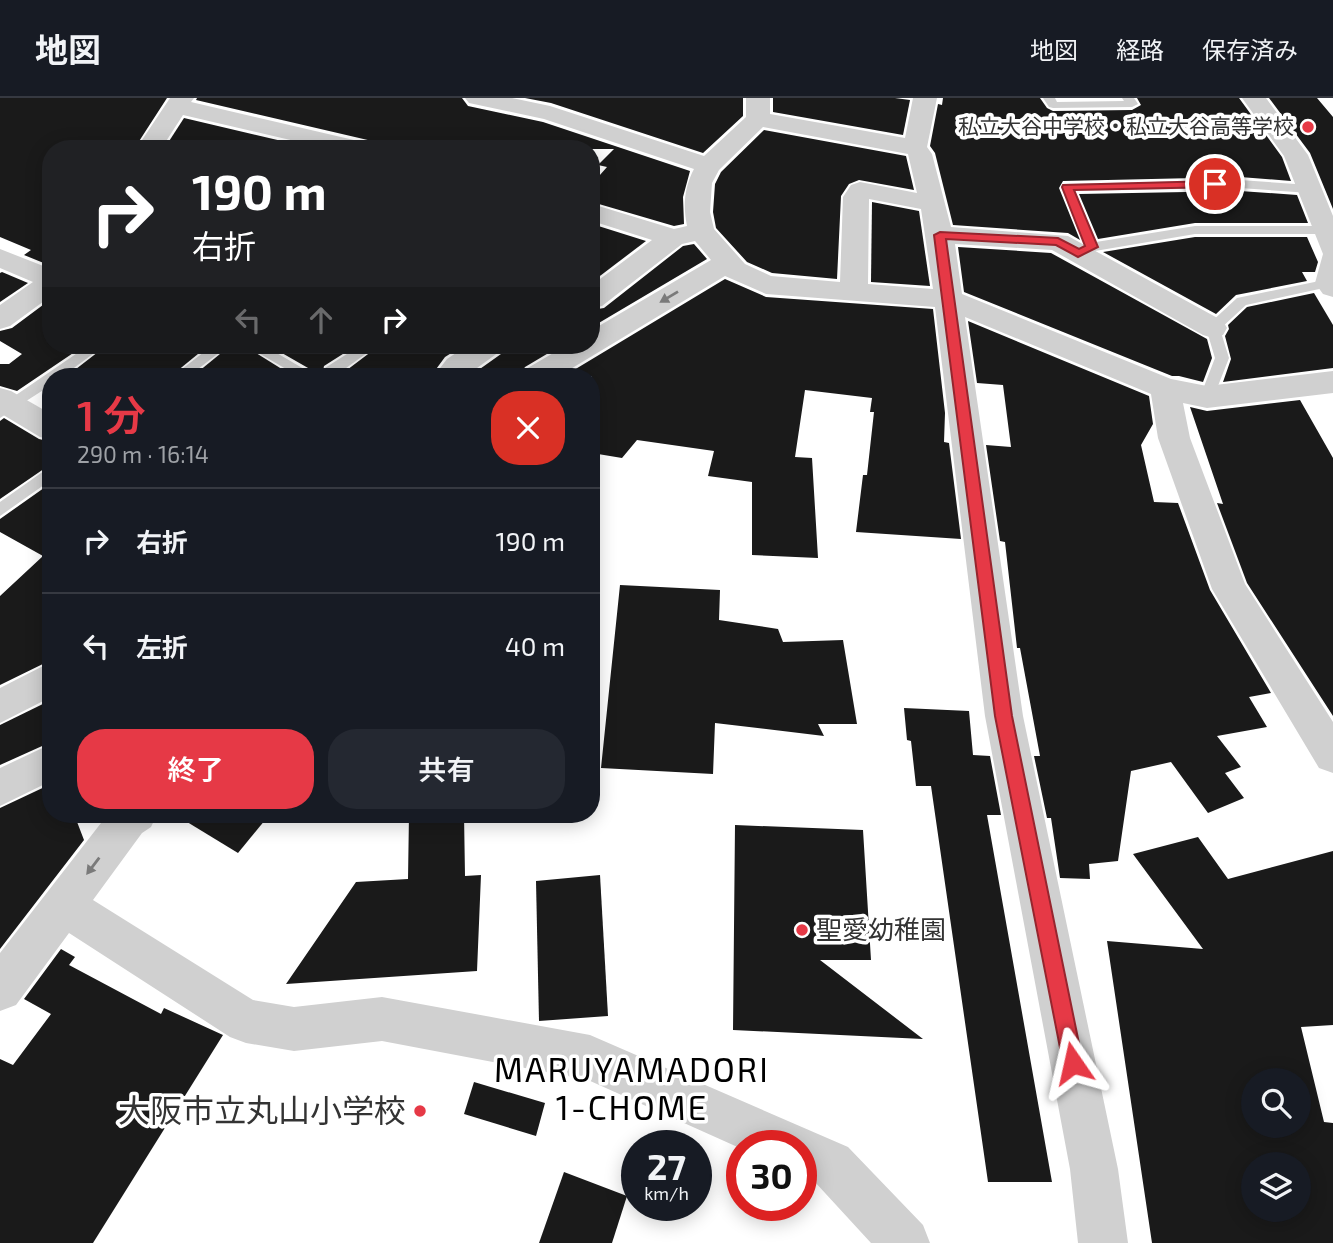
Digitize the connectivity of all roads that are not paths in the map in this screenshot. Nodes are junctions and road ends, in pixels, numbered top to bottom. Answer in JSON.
{"nodes":[{"id":1,"x":477,"y":98,"type":"edge"},
{"id":2,"x":925,"y":98,"type":"edge"},
{"id":3,"x":1049,"y":98,"type":"edge"},
{"id":4,"x":1128,"y":98,"type":"edge"},
{"id":5,"x":1254,"y":98,"type":"edge"},
{"id":6,"x":179,"y":102,"type":"edge"},
{"id":7,"x":758,"y":109,"type":"edge"},
{"id":8,"x":154,"y":140,"type":"edge"},
{"id":9,"x":327,"y":140,"type":"edge"},
{"id":10,"x":915,"y":147,"type":"junction"},
{"id":11,"x":708,"y":166,"type":"junction"},
{"id":12,"x":1310,"y":189,"type":"junction"},
{"id":13,"x":600,"y":215,"type":"edge"},
{"id":14,"x":935,"y":219,"type":"junction"},
{"id":15,"x":701,"y":231,"type":"junction"},
{"id":16,"x":673,"y":238,"type":"junction"},
{"id":17,"x":1330,"y":239,"type":"edge"},
{"id":18,"x":1085,"y":250,"type":"junction"},
{"id":19,"x":0,"y":257,"type":"edge"},
{"id":20,"x":728,"y":262,"type":"junction"},
{"id":21,"x":42,"y":277,"type":"edge"},
{"id":22,"x":1332,"y":277,"type":"edge"},
{"id":23,"x":42,"y":288,"type":"edge"},
{"id":24,"x":854,"y":292,"type":"junction"},
{"id":25,"x":600,"y":293,"type":"edge"},
{"id":26,"x":947,"y":299,"type":"junction"},
{"id":27,"x":0,"y":319,"type":"edge"},
{"id":28,"x":1213,"y":328,"type":"junction"},
{"id":29,"x":600,"y":338,"type":"edge"},
{"id":30,"x":85,"y":354,"type":"edge"},
{"id":31,"x":210,"y":354,"type":"edge"},
{"id":32,"x":272,"y":354,"type":"edge"},
{"id":33,"x":357,"y":354,"type":"edge"},
{"id":34,"x":476,"y":354,"type":"edge"},
{"id":35,"x":573,"y":354,"type":"edge"},
{"id":36,"x":65,"y":368,"type":"edge"},
{"id":37,"x":191,"y":368,"type":"edge"},
{"id":38,"x":295,"y":368,"type":"edge"},
{"id":39,"x":336,"y":368,"type":"edge"},
{"id":40,"x":456,"y":368,"type":"edge"},
{"id":41,"x":550,"y":368,"type":"edge"},
{"id":42,"x":1333,"y":382,"type":"edge"},
{"id":43,"x":42,"y":383,"type":"edge"},
{"id":44,"x":1165,"y":388,"type":"junction"},
{"id":45,"x":1207,"y":397,"type":"junction"},
{"id":46,"x":4,"y":406,"type":"edge"},
{"id":47,"x":42,"y":425,"type":"edge"},
{"id":48,"x":42,"y":479,"type":"edge"},
{"id":49,"x":0,"y":510,"type":"edge"},
{"id":50,"x":42,"y":683,"type":"edge"},
{"id":51,"x":0,"y":707,"type":"edge"},
{"id":52,"x":1333,"y":756,"type":"edge"},
{"id":53,"x":42,"y":766,"type":"edge"},
{"id":54,"x":0,"y":788,"type":"edge"},
{"id":55,"x":126,"y":823,"type":"edge"},
{"id":56,"x":63,"y":905,"type":"junction"},
{"id":57,"x":0,"y":989,"type":"edge"},
{"id":58,"x":754,"y":1130,"type":"edge"},
{"id":59,"x":817,"y":1158,"type":"edge"},
{"id":60,"x":905,"y":1243,"type":"edge"},
{"id":61,"x":1103,"y":1243,"type":"edge"}],
"edges":[{"from":1,"to":11,"type":"street"},
{"from":2,"to":10,"type":"street"},
{"from":3,"to":4,"type":"lane"},
{"from":5,"to":12,"type":"street"},
{"from":6,"to":8,"type":"street"},
{"from":6,"to":9,"type":"street"},
{"from":7,"to":10,"type":"street"},
{"from":7,"to":11,"type":"street"},
{"from":10,"to":14,"type":"street"},
{"from":11,"to":15,"type":"street"},
{"from":12,"to":17,"type":"street"},
{"from":12,"to":18,"type":"lane"},
{"from":13,"to":16,"type":"street"},
{"from":14,"to":18,"type":"street"},
{"from":14,"to":24,"type":"street"},
{"from":14,"to":26,"type":"street"},
{"from":15,"to":16,"type":"street"},
{"from":15,"to":20,"type":"street"},
{"from":16,"to":25,"type":"street"},
{"from":17,"to":18,"type":"lane"},
{"from":18,"to":28,"type":"street"},
{"from":19,"to":21,"type":"street"},
{"from":20,"to":24,"type":"street"},
{"from":20,"to":29,"type":"street","one_way":true},
{"from":22,"to":28,"type":"lane"},
{"from":23,"to":27,"type":"street"},
{"from":24,"to":26,"type":"street"},
{"from":26,"to":44,"type":"street"},
{"from":26,"to":61,"type":"street"},
{"from":28,"to":45,"type":"lane"},
{"from":30,"to":36,"type":"lane"},
{"from":31,"to":37,"type":"lane"},
{"from":32,"to":38,"type":"lane"},
{"from":33,"to":39,"type":"lane"},
{"from":34,"to":40,"type":"street"},
{"from":35,"to":41,"type":"street"},
{"from":42,"to":45,"type":"street"},
{"from":43,"to":46,"type":"lane"},
{"from":44,"to":45,"type":"street"},
{"from":44,"to":52,"type":"street"},
{"from":46,"to":47,"type":"street"},
{"from":48,"to":49,"type":"lane"},
{"from":50,"to":51,"type":"street"},
{"from":53,"to":54,"type":"street"},
{"from":55,"to":56,"type":"street","one_way":true},
{"from":56,"to":57,"type":"street"},
{"from":56,"to":58,"type":"street"},
{"from":59,"to":60,"type":"street"}]}
